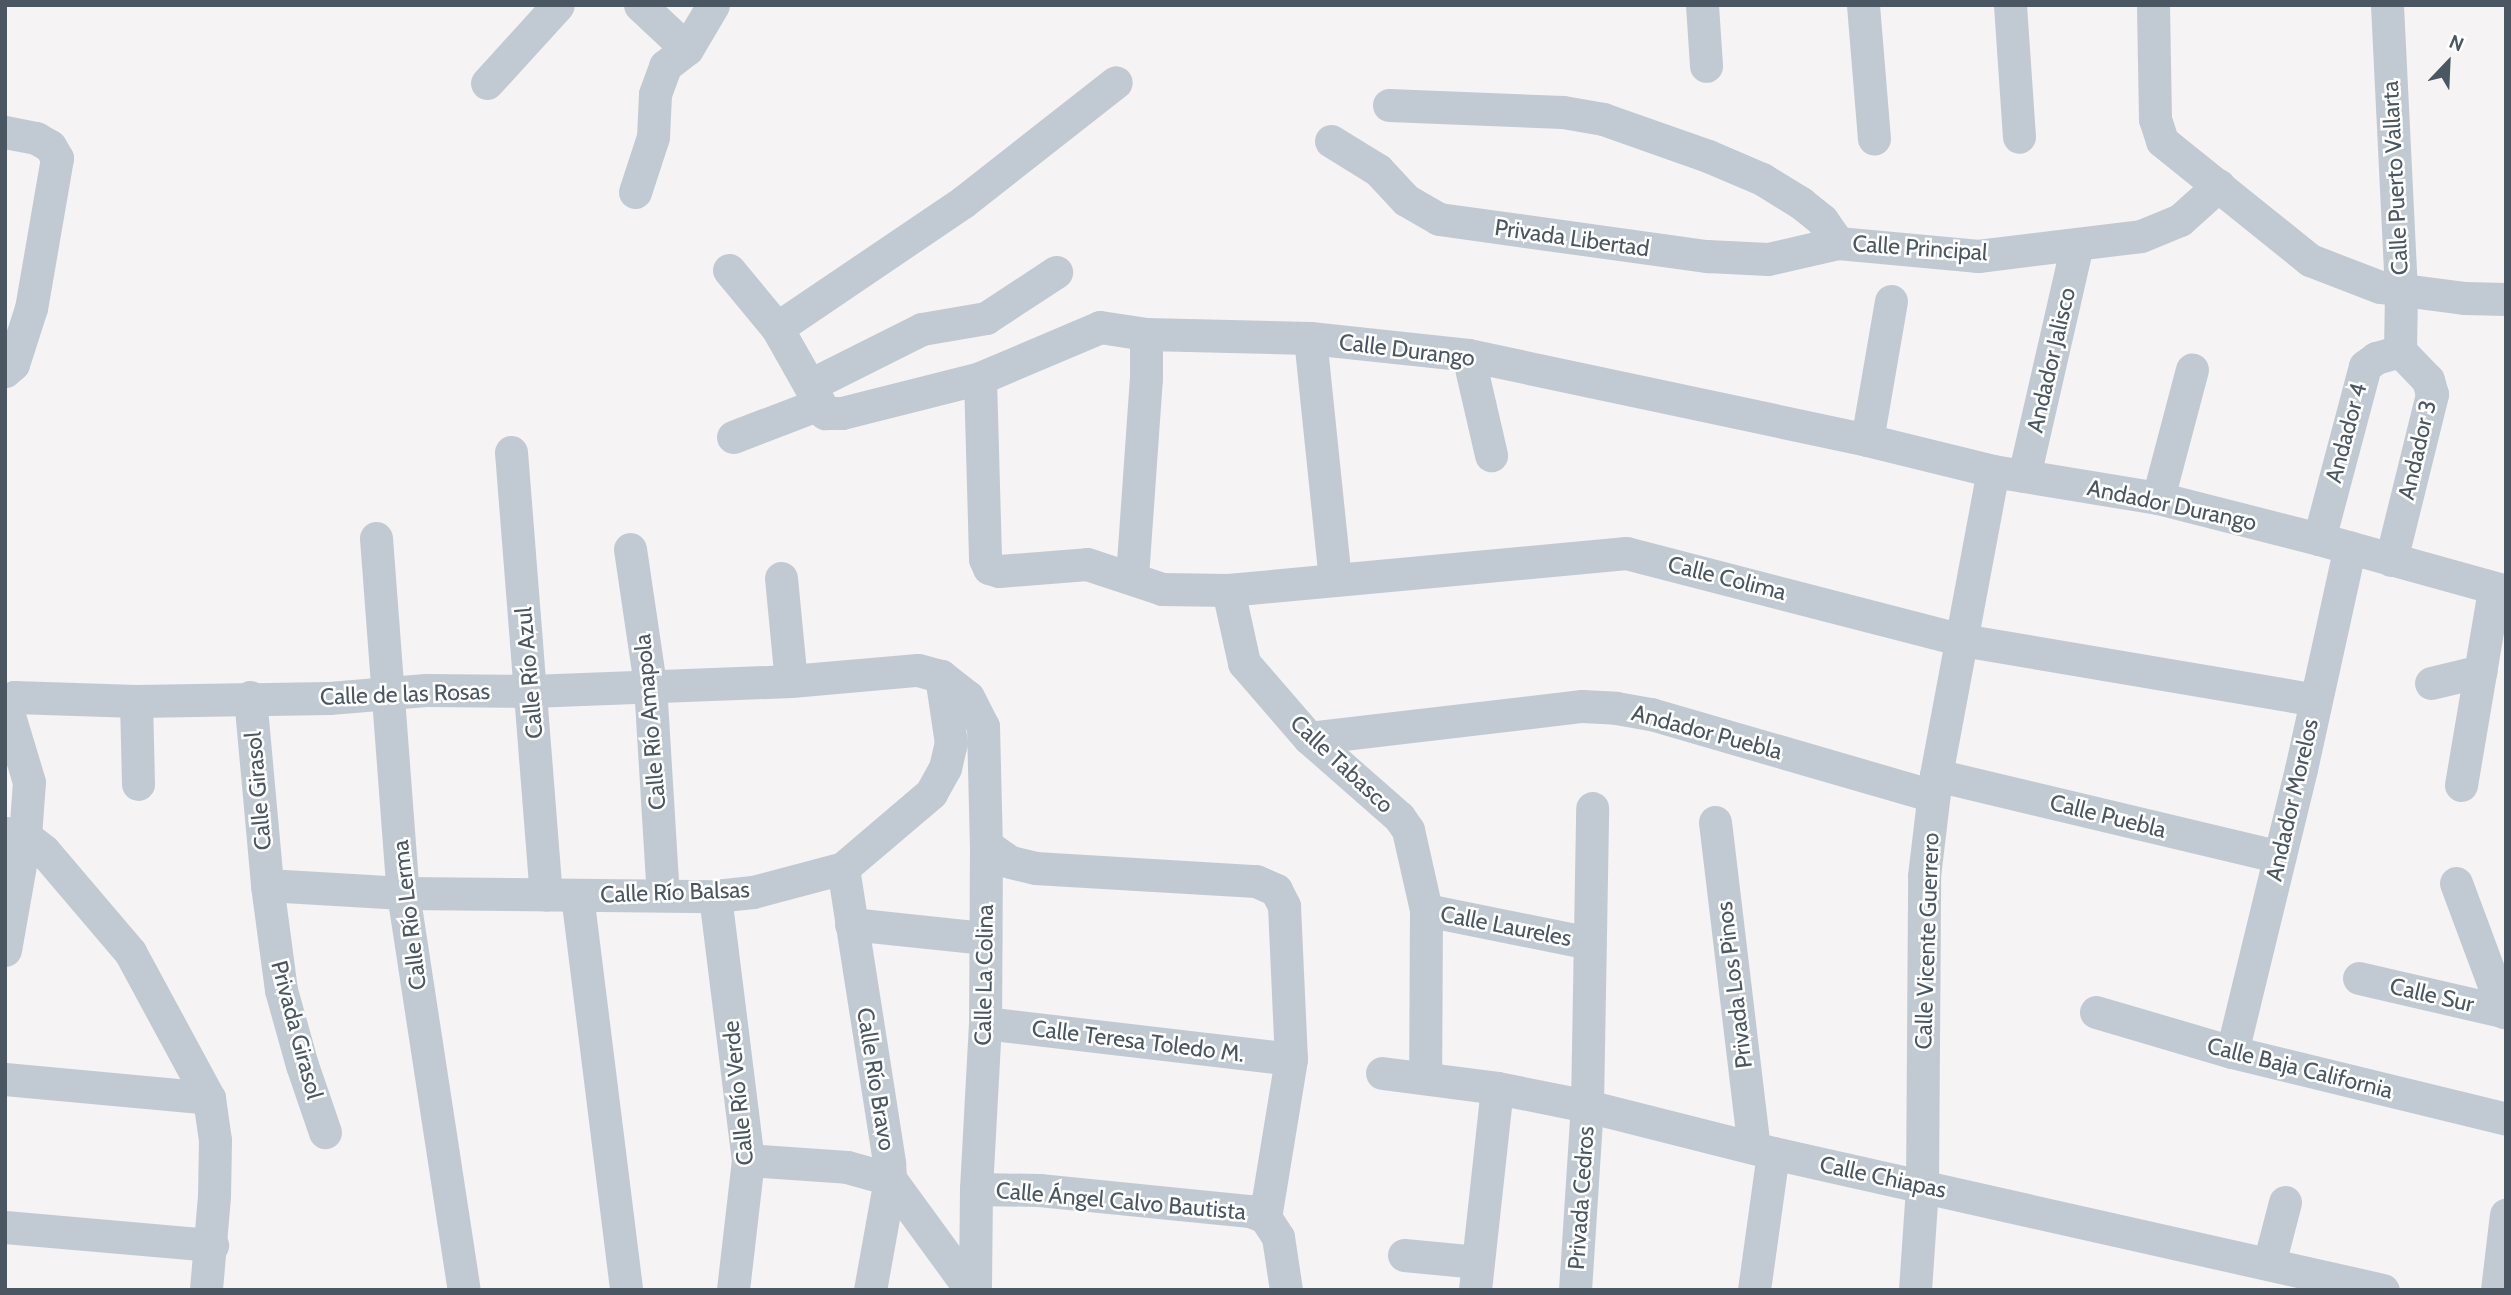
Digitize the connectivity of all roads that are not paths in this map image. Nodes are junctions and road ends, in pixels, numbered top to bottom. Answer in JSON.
{"nodes":[{"id":1,"x":558,"y":5,"type":"edge"},
{"id":2,"x":639,"y":5,"type":"edge"},
{"id":3,"x":713,"y":5,"type":"edge"},
{"id":4,"x":1702,"y":5,"type":"edge"},
{"id":5,"x":1863,"y":5,"type":"edge"},
{"id":6,"x":2010,"y":5,"type":"edge"},
{"id":7,"x":2153,"y":5,"type":"edge"},
{"id":8,"x":2387,"y":5,"type":"edge"},
{"id":9,"x":687,"y":49,"type":"junction"},
{"id":10,"x":1706,"y":66,"type":"dead end"},
{"id":11,"x":1116,"y":82,"type":"dead end"},
{"id":12,"x":487,"y":83,"type":"dead end"},
{"id":13,"x":1389,"y":105,"type":"dead end"},
{"id":14,"x":5,"y":132,"type":"edge"},
{"id":15,"x":2019,"y":137,"type":"dead end"},
{"id":16,"x":1874,"y":139,"type":"dead end"},
{"id":17,"x":1331,"y":141,"type":"dead end"},
{"id":18,"x":2218,"y":185,"type":"junction"},
{"id":19,"x":635,"y":192,"type":"dead end"},
{"id":20,"x":1838,"y":243,"type":"junction"},
{"id":21,"x":2077,"y":244,"type":"junction"},
{"id":22,"x":729,"y":270,"type":"dead end"},
{"id":23,"x":1056,"y":272,"type":"dead end"},
{"id":24,"x":2401,"y":290,"type":"junction"},
{"id":25,"x":2506,"y":299,"type":"edge"},
{"id":26,"x":1891,"y":301,"type":"dead end"},
{"id":27,"x":777,"y":328,"type":"junction"},
{"id":28,"x":1146,"y":334,"type":"junction"},
{"id":29,"x":1310,"y":338,"type":"junction"},
{"id":30,"x":2400,"y":351,"type":"junction"},
{"id":31,"x":1468,"y":355,"type":"junction"},
{"id":32,"x":2192,"y":369,"type":"dead end"},
{"id":33,"x":5,"y":371,"type":"edge"},
{"id":34,"x":980,"y":378,"type":"junction"},
{"id":35,"x":818,"y":401,"type":"junction"},
{"id":36,"x":733,"y":437,"type":"dead end"},
{"id":37,"x":1867,"y":440,"type":"junction"},
{"id":38,"x":511,"y":452,"type":"dead end"},
{"id":39,"x":1491,"y":455,"type":"dead end"},
{"id":40,"x":2009,"y":473,"type":"junction"},
{"id":41,"x":2158,"y":498,"type":"junction"},
{"id":42,"x":376,"y":538,"type":"dead end"},
{"id":43,"x":2334,"y":543,"type":"junction"},
{"id":44,"x":631,"y":549,"type":"dead end"},
{"id":45,"x":2391,"y":560,"type":"junction"},
{"id":46,"x":1132,"y":577,"type":"junction"},
{"id":47,"x":781,"y":578,"type":"dead end"},
{"id":48,"x":1335,"y":580,"type":"junction"},
{"id":49,"x":1228,"y":590,"type":"junction"},
{"id":50,"x":2500,"y":590,"type":"edge"},
{"id":51,"x":1962,"y":640,"type":"junction"},
{"id":52,"x":2481,"y":671,"type":"junction"},
{"id":53,"x":941,"y":676,"type":"junction"},
{"id":54,"x":791,"y":681,"type":"junction"},
{"id":55,"x":2431,"y":683,"type":"dead end"},
{"id":56,"x":650,"y":685,"type":"junction"},
{"id":57,"x":531,"y":691,"type":"junction"},
{"id":58,"x":390,"y":693,"type":"junction"},
{"id":59,"x":250,"y":697,"type":"junction"},
{"id":60,"x":2315,"y":700,"type":"junction"},
{"id":61,"x":136,"y":701,"type":"junction"},
{"id":62,"x":1309,"y":738,"type":"junction"},
{"id":63,"x":138,"y":784,"type":"dead end"},
{"id":64,"x":1935,"y":785,"type":"junction"},
{"id":65,"x":2461,"y":785,"type":"dead end"},
{"id":66,"x":1592,"y":808,"type":"dead end"},
{"id":67,"x":1715,"y":822,"type":"dead end"},
{"id":68,"x":15,"y":835,"type":"edge"},
{"id":69,"x":986,"y":845,"type":"junction"},
{"id":70,"x":2279,"y":858,"type":"junction"},
{"id":71,"x":843,"y":868,"type":"junction"},
{"id":72,"x":2456,"y":883,"type":"dead end"},
{"id":73,"x":267,"y":885,"type":"junction"},
{"id":74,"x":403,"y":893,"type":"junction"},
{"id":75,"x":561,"y":895,"type":"junction"},
{"id":76,"x":663,"y":895,"type":"junction"},
{"id":77,"x":715,"y":896,"type":"junction"},
{"id":78,"x":1426,"y":910,"type":"junction"},
{"id":79,"x":851,"y":924,"type":"junction"},
{"id":80,"x":985,"y":938,"type":"junction"},
{"id":81,"x":1590,"y":943,"type":"junction"},
{"id":82,"x":5,"y":950,"type":"edge"},
{"id":83,"x":2359,"y":978,"type":"dead end"},
{"id":84,"x":2096,"y":1012,"type":"dead end"},
{"id":85,"x":2505,"y":1012,"type":"edge"},
{"id":86,"x":985,"y":1023,"type":"junction"},
{"id":87,"x":2232,"y":1052,"type":"junction"},
{"id":88,"x":1291,"y":1059,"type":"junction"},
{"id":89,"x":1382,"y":1073,"type":"dead end"},
{"id":90,"x":1425,"y":1078,"type":"junction"},
{"id":91,"x":5,"y":1079,"type":"edge"},
{"id":92,"x":1497,"y":1088,"type":"junction"},
{"id":93,"x":209,"y":1098,"type":"junction"},
{"id":94,"x":1587,"y":1107,"type":"junction"},
{"id":95,"x":2506,"y":1119,"type":"edge"},
{"id":96,"x":325,"y":1132,"type":"dead end"},
{"id":97,"x":1763,"y":1151,"type":"junction"},
{"id":98,"x":748,"y":1160,"type":"junction"},
{"id":99,"x":890,"y":1179,"type":"junction"},
{"id":100,"x":1922,"y":1186,"type":"junction"},
{"id":101,"x":976,"y":1189,"type":"junction"},
{"id":102,"x":2285,"y":1202,"type":"dead end"},
{"id":103,"x":2506,"y":1215,"type":"edge"},
{"id":104,"x":1265,"y":1217,"type":"junction"},
{"id":105,"x":5,"y":1227,"type":"edge"},
{"id":106,"x":212,"y":1245,"type":"junction"},
{"id":107,"x":1404,"y":1255,"type":"dead end"},
{"id":108,"x":2269,"y":1264,"type":"junction"},
{"id":109,"x":1477,"y":1276,"type":"edge"},
{"id":110,"x":206,"y":1290,"type":"edge"},
{"id":111,"x":464,"y":1290,"type":"edge"},
{"id":112,"x":626,"y":1290,"type":"edge"},
{"id":113,"x":733,"y":1290,"type":"edge"},
{"id":114,"x":870,"y":1290,"type":"edge"},
{"id":115,"x":973,"y":1290,"type":"edge"},
{"id":116,"x":1286,"y":1290,"type":"edge"},
{"id":117,"x":1575,"y":1290,"type":"edge"},
{"id":118,"x":1755,"y":1290,"type":"edge"},
{"id":119,"x":1915,"y":1290,"type":"edge"},
{"id":120,"x":2383,"y":1290,"type":"edge"},
{"id":121,"x":2497,"y":1290,"type":"edge"}],
"edges":[{"from":1,"to":12,"type":"street"},
{"from":2,"to":9,"type":"street"},
{"from":3,"to":9,"type":"street"},
{"from":4,"to":10,"type":"street"},
{"from":5,"to":16,"type":"street"},
{"from":6,"to":15,"type":"street"},
{"from":7,"to":18,"type":"street"},
{"from":8,"to":24,"type":"street","name":"Calle Puerto Vallarta"},
{"from":9,"to":19,"type":"street"},
{"from":11,"to":27,"type":"street"},
{"from":13,"to":20,"type":"street","name":"Calle Principal"},
{"from":14,"to":33,"type":"street"},
{"from":17,"to":20,"type":"street","name":"Privada Libertad"},
{"from":18,"to":21,"type":"street","name":"Calle Principal"},
{"from":18,"to":24,"type":"street"},
{"from":20,"to":21,"type":"street","name":"Calle Principal"},
{"from":21,"to":40,"type":"street","name":"Andador Jalisco"},
{"from":22,"to":27,"type":"street"},
{"from":23,"to":35,"type":"street"},
{"from":24,"to":25,"type":"street"},
{"from":24,"to":30,"type":"street","name":"Calle Puerto Vallarta"},
{"from":26,"to":37,"type":"street"},
{"from":27,"to":35,"type":"street"},
{"from":28,"to":29,"type":"street","name":"Calle Durango"},
{"from":28,"to":34,"type":"street","name":"Calle Durango"},
{"from":28,"to":46,"type":"street"},
{"from":29,"to":31,"type":"street","name":"Calle Durango"},
{"from":29,"to":48,"type":"street"},
{"from":30,"to":43,"type":"street","name":"Andador 4"},
{"from":30,"to":45,"type":"street","name":"Andador 3"},
{"from":31,"to":37,"type":"street","name":"Calle Durango"},
{"from":31,"to":39,"type":"street"},
{"from":32,"to":41,"type":"street"},
{"from":34,"to":35,"type":"street","name":"Calle Durango"},
{"from":34,"to":46,"type":"street","name":"Calle Colima"},
{"from":35,"to":36,"type":"street"},
{"from":37,"to":40,"type":"street","name":"Calle Durango"},
{"from":38,"to":57,"type":"street","name":"Calle Río Azul"},
{"from":40,"to":41,"type":"street","name":"Andador Durango"},
{"from":40,"to":51,"type":"street","name":"Calle Vicente Guerrero"},
{"from":41,"to":43,"type":"street","name":"Andador Durango"},
{"from":42,"to":58,"type":"street","name":"Calle Río Lerma"},
{"from":43,"to":45,"type":"street","name":"Andador Durango"},
{"from":43,"to":60,"type":"street","name":"Andador Morelos"},
{"from":44,"to":56,"type":"street","name":"Calle Río Amapola"},
{"from":45,"to":50,"type":"street","name":"Andador Durango"},
{"from":46,"to":49,"type":"street","name":"Calle Colima"},
{"from":47,"to":54,"type":"street"},
{"from":48,"to":49,"type":"street","name":"Calle Colima"},
{"from":48,"to":51,"type":"street","name":"Calle Colima"},
{"from":49,"to":62,"type":"street","name":"Calle Tabasco"},
{"from":50,"to":52,"type":"street"},
{"from":51,"to":60,"type":"street","name":"Calle Colima"},
{"from":51,"to":64,"type":"street","name":"Calle Vicente Guerrero"},
{"from":52,"to":55,"type":"street"},
{"from":52,"to":65,"type":"street"},
{"from":53,"to":54,"type":"street","name":"Calle de las Rosas"},
{"from":53,"to":69,"type":"street","name":"Calle La Colina"},
{"from":53,"to":71,"type":"street","name":"Calle Río Balsas"},
{"from":54,"to":56,"type":"street","name":"Calle de las Rosas"},
{"from":56,"to":57,"type":"street","name":"Calle de las Rosas"},
{"from":56,"to":76,"type":"street","name":"Calle Río Amapola"},
{"from":57,"to":58,"type":"street","name":"Calle de las Rosas"},
{"from":57,"to":75,"type":"street","name":"Calle Río Azul"},
{"from":58,"to":59,"type":"street","name":"Calle de las Rosas"},
{"from":58,"to":74,"type":"street","name":"Calle Río Lerma"},
{"from":59,"to":61,"type":"street","name":"Calle de las Rosas"},
{"from":59,"to":73,"type":"street","name":"Calle Girasol"},
{"from":60,"to":70,"type":"street","name":"Andador Morelos"},
{"from":61,"to":63,"type":"street"},
{"from":61,"to":68,"type":"street","name":"Calle de las Rosas"},
{"from":62,"to":64,"type":"street","name":"Andador Puebla"},
{"from":62,"to":78,"type":"street","name":"Calle Tabasco"},
{"from":64,"to":70,"type":"street","name":"Calle Puebla"},
{"from":64,"to":100,"type":"street","name":"Calle Vicente Guerrero"},
{"from":66,"to":81,"type":"street"},
{"from":67,"to":97,"type":"street","name":"Privada Los Pinos"},
{"from":68,"to":82,"type":"street"},
{"from":68,"to":93,"type":"street"},
{"from":69,"to":80,"type":"street","name":"Calle La Colina"},
{"from":69,"to":88,"type":"street"},
{"from":70,"to":87,"type":"street","name":"Andador Morelos"},
{"from":71,"to":77,"type":"street","name":"Calle Río Balsas"},
{"from":71,"to":79,"type":"street","name":"Calle Río Bravo"},
{"from":72,"to":85,"type":"street"},
{"from":73,"to":74,"type":"street","name":"Calle Río Balsas"},
{"from":73,"to":96,"type":"street","name":"Privada Girasol"},
{"from":74,"to":75,"type":"street","name":"Calle Río Balsas"},
{"from":74,"to":111,"type":"street","name":"Calle Río Lerma"},
{"from":75,"to":76,"type":"street","name":"Calle Río Balsas"},
{"from":75,"to":112,"type":"street","name":"Calle Río Azul"},
{"from":76,"to":77,"type":"street","name":"Calle Río Balsas"},
{"from":77,"to":98,"type":"street","name":"Calle Río Verde"},
{"from":78,"to":81,"type":"street","name":"Calle Laureles"},
{"from":78,"to":90,"type":"street","name":"Calle Tabasco"},
{"from":79,"to":80,"type":"street"},
{"from":79,"to":99,"type":"street","name":"Calle Río Bravo"},
{"from":80,"to":86,"type":"street","name":"Calle La Colina"},
{"from":81,"to":94,"type":"street","name":"Calle Laureles"},
{"from":83,"to":85,"type":"street","name":"Calle Sur"},
{"from":84,"to":87,"type":"street","name":"Calle Baja California"},
{"from":86,"to":88,"type":"street","name":"Calle Teresa Toledo M."},
{"from":86,"to":101,"type":"street","name":"Calle La Colina"},
{"from":87,"to":95,"type":"street","name":"Calle Baja California"},
{"from":88,"to":104,"type":"street"},
{"from":89,"to":90,"type":"street","name":"Calle Chiapas"},
{"from":90,"to":92,"type":"street","name":"Calle Chiapas"},
{"from":91,"to":93,"type":"street"},
{"from":92,"to":94,"type":"street","name":"Calle Chiapas"},
{"from":92,"to":109,"type":"street"},
{"from":93,"to":106,"type":"street"},
{"from":94,"to":97,"type":"street","name":"Calle Chiapas"},
{"from":94,"to":117,"type":"street","name":"Privada Cedros"},
{"from":97,"to":100,"type":"street","name":"Calle Chiapas"},
{"from":97,"to":118,"type":"street","name":"Privada Los Pinos"},
{"from":98,"to":99,"type":"street"},
{"from":98,"to":113,"type":"street","name":"Calle Río Verde"},
{"from":99,"to":114,"type":"street","name":"Calle Río Bravo"},
{"from":99,"to":115,"type":"street","name":"Calle La Colina"},
{"from":100,"to":108,"type":"street","name":"Calle Chiapas"},
{"from":100,"to":119,"type":"street","name":"Calle Vicente Guerrero"},
{"from":101,"to":104,"type":"street","name":"Calle Ángel Calvo Bautista"},
{"from":101,"to":115,"type":"street","name":"Calle La Colina"},
{"from":102,"to":108,"type":"street"},
{"from":103,"to":121,"type":"street"},
{"from":104,"to":116,"type":"street"},
{"from":105,"to":106,"type":"street"},
{"from":106,"to":110,"type":"street"},
{"from":107,"to":109,"type":"street"},
{"from":108,"to":120,"type":"street","name":"Calle Chiapas"}]}
